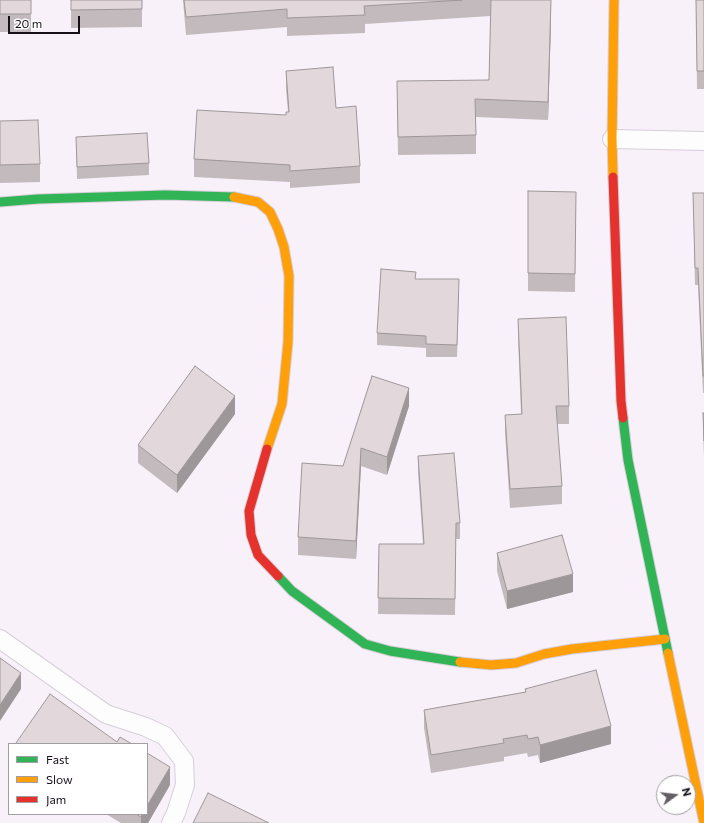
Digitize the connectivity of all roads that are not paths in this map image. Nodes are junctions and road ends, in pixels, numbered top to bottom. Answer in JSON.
{"nodes":[{"id":1,"x":614,"y":0,"type":"edge"},
{"id":2,"x":612,"y":139,"type":"junction"},
{"id":3,"x":704,"y":141,"type":"edge"},
{"id":4,"x":0,"y":202,"type":"edge"},
{"id":5,"x":0,"y":639,"type":"edge"},
{"id":6,"x":666,"y":639,"type":"junction"},
{"id":7,"x":171,"y":823,"type":"edge"},
{"id":8,"x":704,"y":823,"type":"edge"}],
"edges":[{"from":1,"to":2,"type":"street"},
{"from":2,"to":3,"type":"street"},
{"from":2,"to":6,"type":"street"},
{"from":4,"to":6,"type":"street"},
{"from":5,"to":7,"type":"street"},
{"from":6,"to":8,"type":"street"}]}
